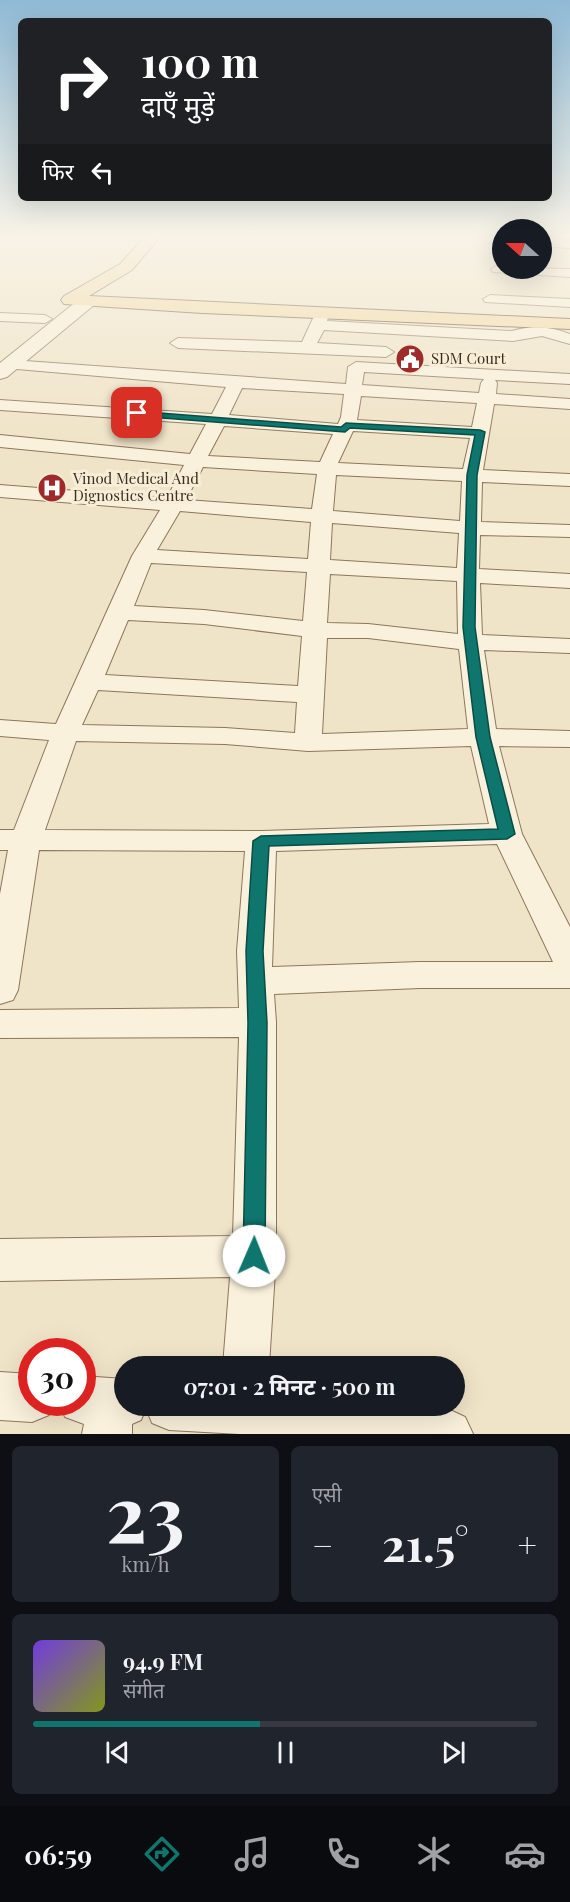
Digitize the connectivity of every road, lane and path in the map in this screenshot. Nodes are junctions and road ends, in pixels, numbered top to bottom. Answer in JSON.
{"nodes":[{"id":1,"x":70,"y":305,"type":"edge"},
{"id":2,"x":73,"y":305,"type":"edge"},
{"id":3,"x":168,"y":305,"type":"edge"},
{"id":4,"x":540,"y":305,"type":"edge"},
{"id":5,"x":0,"y":317,"type":"edge"},
{"id":6,"x":570,"y":318,"type":"edge"},
{"id":7,"x":320,"y":319,"type":"junction"},
{"id":8,"x":45,"y":320,"type":"junction"},
{"id":9,"x":570,"y":324,"type":"edge"},
{"id":10,"x":406,"y":330,"type":"junction"},
{"id":11,"x":570,"y":339,"type":"edge"},
{"id":12,"x":178,"y":343,"type":"dead end"},
{"id":13,"x":307,"y":347,"type":"junction"},
{"id":14,"x":3,"y":360,"type":"edge"},
{"id":15,"x":397,"y":361,"type":"junction"},
{"id":16,"x":491,"y":376,"type":"junction"},
{"id":17,"x":570,"y":379,"type":"edge"},
{"id":18,"x":237,"y":382,"type":"junction"},
{"id":19,"x":352,"y":390,"type":"junction"},
{"id":20,"x":486,"y":398,"type":"junction"},
{"id":21,"x":570,"y":404,"type":"edge"},
{"id":22,"x":0,"y":405,"type":"edge"},
{"id":23,"x":217,"y":420,"type":"junction"},
{"id":24,"x":345,"y":428,"type":"junction"},
{"id":25,"x":480,"y":432,"type":"junction"},
{"id":26,"x":0,"y":441,"type":"edge"},
{"id":27,"x":196,"y":461,"type":"junction"},
{"id":28,"x":327,"y":466,"type":"junction"},
{"id":29,"x":472,"y":475,"type":"junction"},
{"id":30,"x":570,"y":480,"type":"edge"},
{"id":31,"x":0,"y":491,"type":"edge"},
{"id":32,"x":174,"y":504,"type":"junction"},
{"id":33,"x":322,"y":515,"type":"junction"},
{"id":34,"x":470,"y":528,"type":"junction"},
{"id":35,"x":570,"y":531,"type":"edge"},
{"id":36,"x":143,"y":556,"type":"junction"},
{"id":37,"x":319,"y":566,"type":"junction"},
{"id":38,"x":468,"y":575,"type":"junction"},
{"id":39,"x":570,"y":581,"type":"edge"},
{"id":40,"x":119,"y":612,"type":"junction"},
{"id":41,"x":315,"y":630,"type":"junction"},
{"id":42,"x":471,"y":642,"type":"junction"},
{"id":43,"x":570,"y":646,"type":"edge"},
{"id":44,"x":90,"y":682,"type":"junction"},
{"id":45,"x":312,"y":695,"type":"junction"},
{"id":46,"x":0,"y":728,"type":"edge"},
{"id":47,"x":65,"y":733,"type":"junction"},
{"id":48,"x":483,"y":737,"type":"junction"},
{"id":49,"x":570,"y":739,"type":"edge"},
{"id":50,"x":308,"y":743,"type":"junction"},
{"id":51,"x":507,"y":834,"type":"junction"},
{"id":52,"x":12,"y":841,"type":"edge"},
{"id":53,"x":261,"y":841,"type":"junction"},
{"id":54,"x":570,"y":961,"type":"edge"},
{"id":55,"x":570,"y":975,"type":"edge"},
{"id":56,"x":255,"y":981,"type":"junction"},
{"id":57,"x":0,"y":990,"type":"edge"},
{"id":58,"x":258,"y":1023,"type":"junction"},
{"id":59,"x":0,"y":1024,"type":"edge"},
{"id":60,"x":254,"y":1256,"type":"junction"},
{"id":61,"x":0,"y":1260,"type":"edge"},
{"id":62,"x":247,"y":1356,"type":"edge"},
{"id":63,"x":0,"y":1396,"type":"edge"},
{"id":64,"x":18,"y":1397,"type":"edge"},
{"id":65,"x":356,"y":1416,"type":"edge"},
{"id":66,"x":448,"y":1434,"type":"edge"}],
"edges":[{"from":1,"to":8,"type":"street"},
{"from":2,"to":14,"type":"street"},
{"from":3,"to":7,"type":"main road"},
{"from":4,"to":6,"type":"main road"},
{"from":5,"to":8,"type":"street"},
{"from":7,"to":9,"type":"main road"},
{"from":7,"to":10,"type":"street"},
{"from":7,"to":13,"type":"street"},
{"from":8,"to":14,"type":"street"},
{"from":10,"to":11,"type":"street"},
{"from":10,"to":15,"type":"street"},
{"from":12,"to":13,"type":"street"},
{"from":13,"to":15,"type":"street"},
{"from":14,"to":18,"type":"street"},
{"from":15,"to":16,"type":"street"},
{"from":15,"to":19,"type":"street"},
{"from":16,"to":17,"type":"street"},
{"from":16,"to":20,"type":"street"},
{"from":18,"to":19,"type":"street"},
{"from":18,"to":23,"type":"street"},
{"from":19,"to":20,"type":"street"},
{"from":19,"to":24,"type":"street"},
{"from":20,"to":21,"type":"street"},
{"from":20,"to":25,"type":"street"},
{"from":22,"to":23,"type":"street"},
{"from":23,"to":24,"type":"street"},
{"from":23,"to":27,"type":"street"},
{"from":24,"to":25,"type":"street"},
{"from":24,"to":28,"type":"street"},
{"from":25,"to":29,"type":"street"},
{"from":26,"to":27,"type":"street"},
{"from":27,"to":28,"type":"street"},
{"from":27,"to":32,"type":"street"},
{"from":28,"to":29,"type":"street"},
{"from":28,"to":33,"type":"street"},
{"from":29,"to":30,"type":"street"},
{"from":29,"to":34,"type":"street"},
{"from":31,"to":32,"type":"street"},
{"from":32,"to":33,"type":"street"},
{"from":32,"to":36,"type":"street"},
{"from":33,"to":34,"type":"street"},
{"from":33,"to":37,"type":"street"},
{"from":34,"to":35,"type":"street"},
{"from":34,"to":38,"type":"street"},
{"from":36,"to":37,"type":"street"},
{"from":36,"to":40,"type":"street"},
{"from":37,"to":38,"type":"street"},
{"from":37,"to":41,"type":"street"},
{"from":38,"to":39,"type":"street"},
{"from":38,"to":42,"type":"street"},
{"from":40,"to":41,"type":"street"},
{"from":40,"to":44,"type":"street"},
{"from":41,"to":42,"type":"street"},
{"from":41,"to":45,"type":"street"},
{"from":42,"to":43,"type":"street"},
{"from":42,"to":48,"type":"street"},
{"from":44,"to":45,"type":"street"},
{"from":44,"to":47,"type":"street"},
{"from":45,"to":50,"type":"street"},
{"from":46,"to":47,"type":"street"},
{"from":47,"to":50,"type":"street"},
{"from":47,"to":52,"type":"street"},
{"from":48,"to":49,"type":"street"},
{"from":48,"to":50,"type":"street"},
{"from":48,"to":51,"type":"street"},
{"from":51,"to":53,"type":"street"},
{"from":51,"to":54,"type":"street"},
{"from":52,"to":53,"type":"street"},
{"from":52,"to":57,"type":"street"},
{"from":53,"to":56,"type":"street"},
{"from":55,"to":56,"type":"street"},
{"from":56,"to":58,"type":"street"},
{"from":58,"to":59,"type":"street"},
{"from":58,"to":60,"type":"street"},
{"from":60,"to":61,"type":"street"},
{"from":60,"to":62,"type":"street"},
{"from":63,"to":64,"type":"street"},
{"from":65,"to":66,"type":"street"}]}
